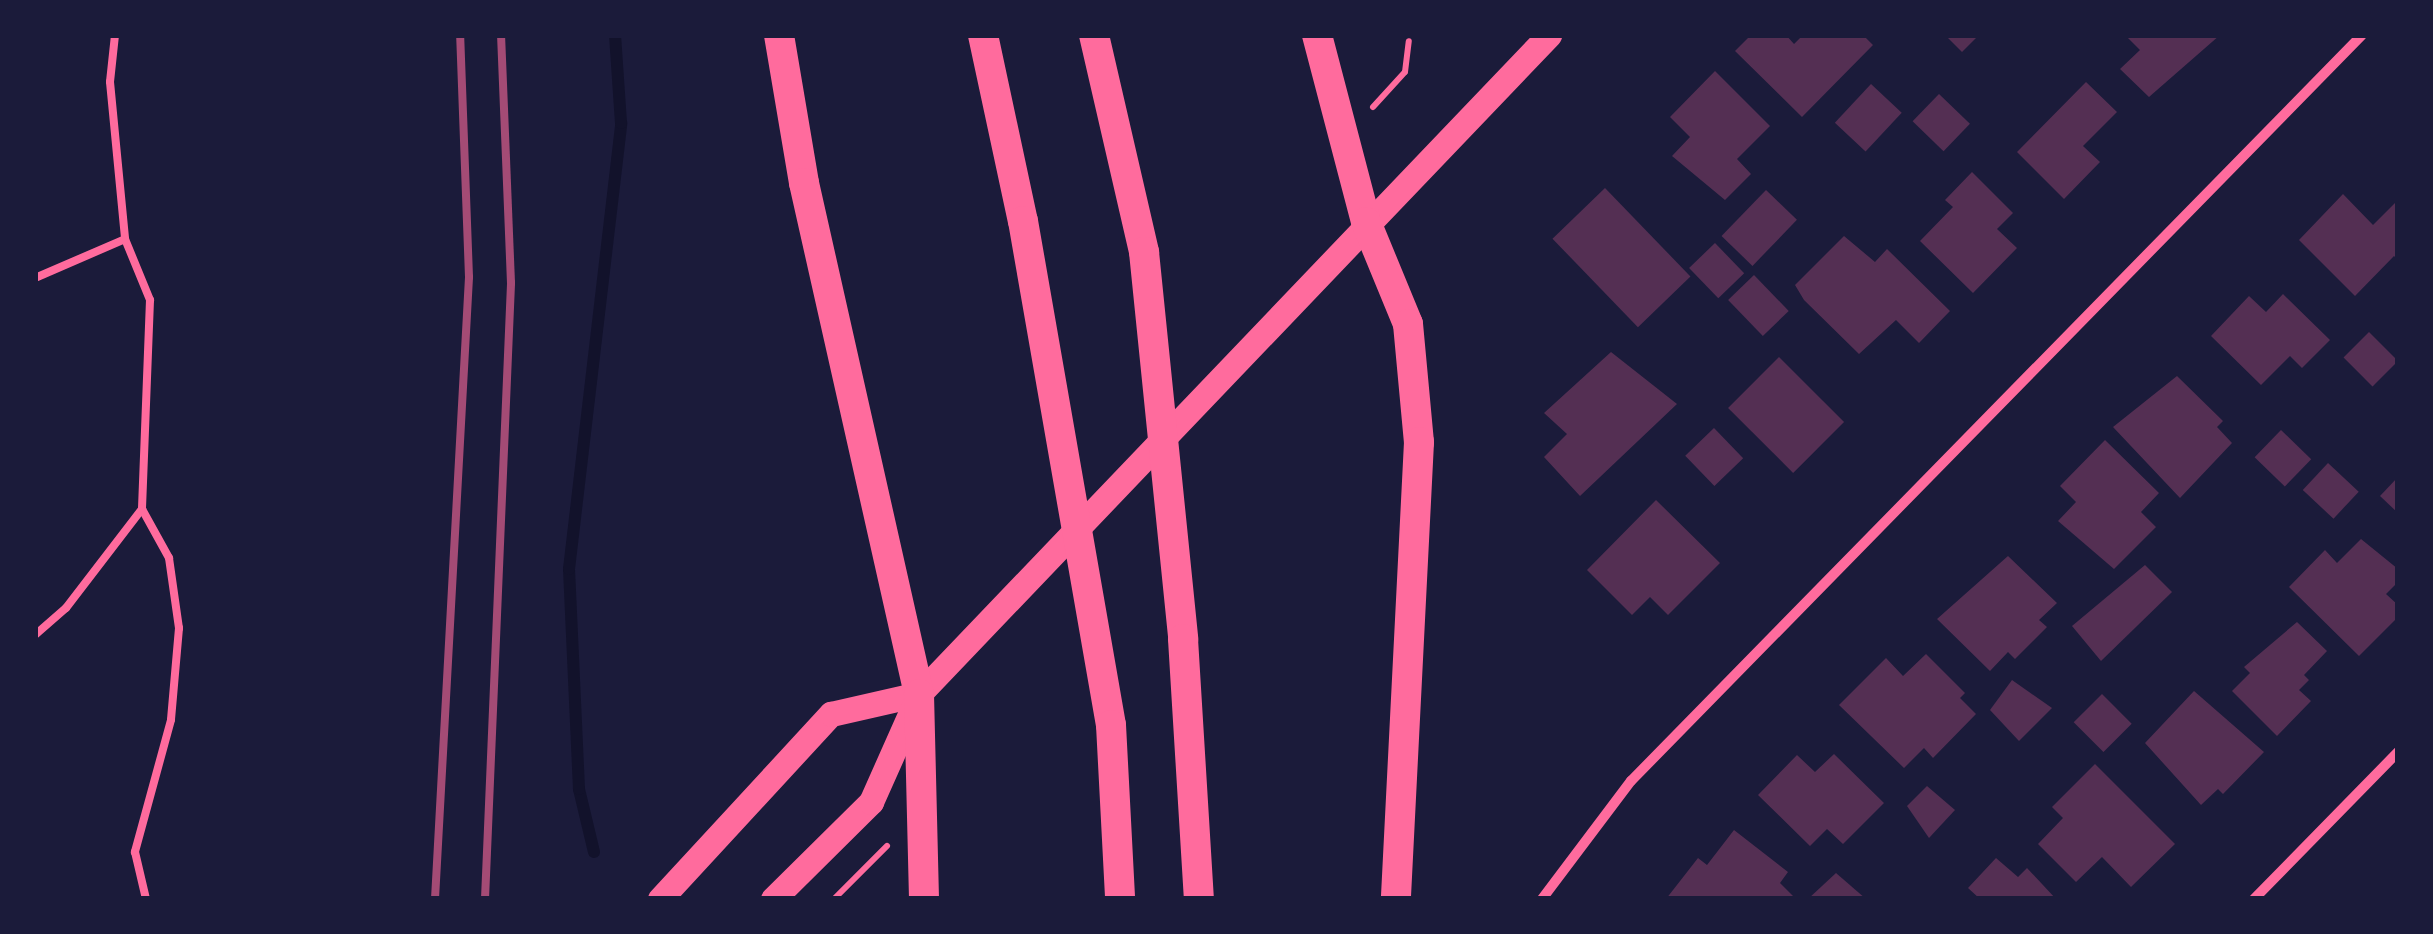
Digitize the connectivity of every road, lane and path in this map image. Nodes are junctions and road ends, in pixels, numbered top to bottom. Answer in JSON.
{"nodes":[{"id":1,"x":115,"y":35,"type":"edge"},
{"id":2,"x":779,"y":35,"type":"edge"},
{"id":3,"x":983,"y":35,"type":"edge"},
{"id":4,"x":1094,"y":35,"type":"edge"},
{"id":5,"x":1317,"y":35,"type":"edge"},
{"id":6,"x":1548,"y":35,"type":"edge"},
{"id":7,"x":2362,"y":35,"type":"edge"},
{"id":8,"x":1409,"y":42,"type":"dead end"},
{"id":9,"x":1372,"y":107,"type":"dead end"},
{"id":10,"x":1366,"y":222,"type":"junction"},
{"id":11,"x":125,"y":239,"type":"junction"},
{"id":12,"x":35,"y":278,"type":"edge"},
{"id":13,"x":142,"y":509,"type":"junction"},
{"id":14,"x":35,"y":635,"type":"edge"},
{"id":15,"x":919,"y":694,"type":"junction"},
{"id":16,"x":2398,"y":752,"type":"edge"},
{"id":17,"x":891,"y":842,"type":"dead end"},
{"id":18,"x":146,"y":899,"type":"edge"},
{"id":19,"x":660,"y":899,"type":"edge"},
{"id":20,"x":773,"y":899,"type":"edge"},
{"id":21,"x":834,"y":899,"type":"edge"},
{"id":22,"x":924,"y":899,"type":"edge"},
{"id":23,"x":1120,"y":899,"type":"edge"},
{"id":24,"x":1200,"y":899,"type":"edge"},
{"id":25,"x":1396,"y":899,"type":"edge"},
{"id":26,"x":1542,"y":899,"type":"edge"},
{"id":27,"x":2254,"y":899,"type":"edge"}],
"edges":[{"from":1,"to":11,"type":"lane"},
{"from":2,"to":15,"type":"highway"},
{"from":3,"to":23,"type":"highway"},
{"from":4,"to":24,"type":"highway"},
{"from":5,"to":10,"type":"highway"},
{"from":6,"to":10,"type":"main road"},
{"from":7,"to":26,"type":"street"},
{"from":8,"to":9,"type":"path"},
{"from":10,"to":15,"type":"main road"},
{"from":10,"to":25,"type":"highway"},
{"from":11,"to":12,"type":"lane"},
{"from":11,"to":13,"type":"lane"},
{"from":13,"to":14,"type":"lane"},
{"from":13,"to":18,"type":"lane"},
{"from":15,"to":19,"type":"main road"},
{"from":15,"to":20,"type":"main road"},
{"from":15,"to":22,"type":"highway"},
{"from":16,"to":27,"type":"street"},
{"from":17,"to":21,"type":"path"}]}
